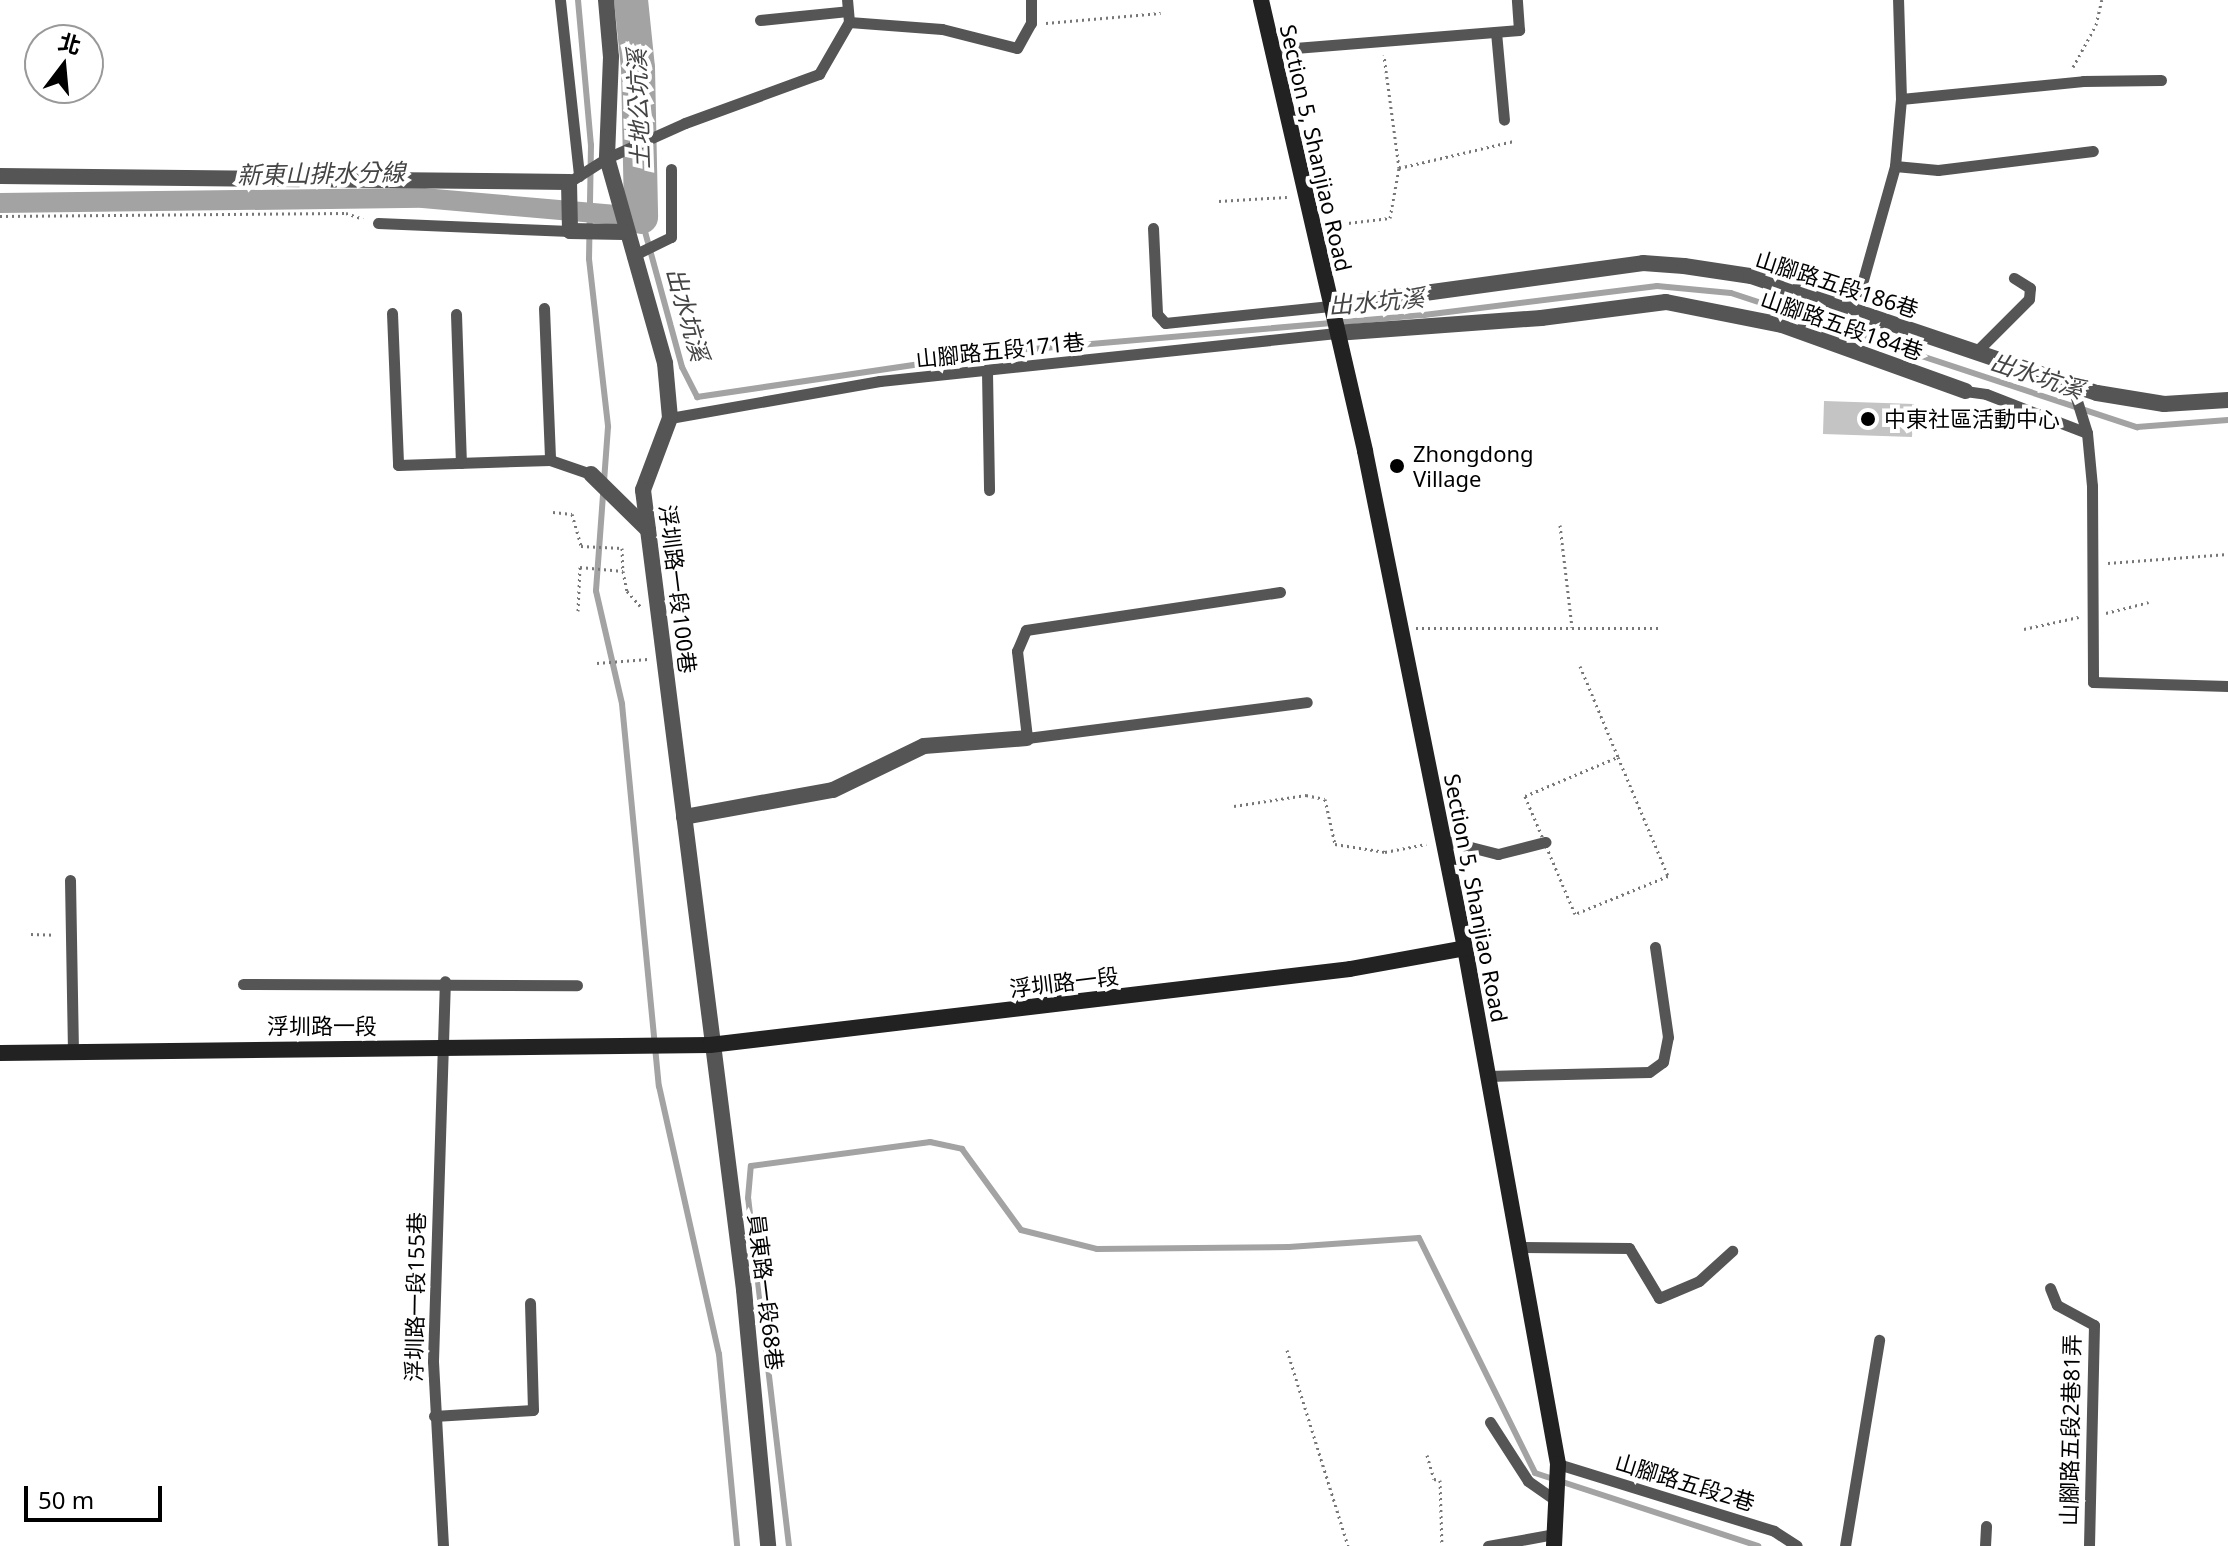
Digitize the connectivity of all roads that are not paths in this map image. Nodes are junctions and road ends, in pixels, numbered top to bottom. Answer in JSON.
{"nodes":[{"id":1,"x":560,"y":0,"type":"edge"},
{"id":2,"x":606,"y":0,"type":"edge"},
{"id":3,"x":1031,"y":0,"type":"edge"},
{"id":4,"x":1261,"y":0,"type":"edge"},
{"id":5,"x":1517,"y":0,"type":"edge"},
{"id":6,"x":1898,"y":0,"type":"edge"},
{"id":7,"x":848,"y":11,"type":"edge"},
{"id":8,"x":760,"y":20,"type":"dead end"},
{"id":9,"x":1496,"y":32,"type":"junction"},
{"id":10,"x":1270,"y":50,"type":"junction"},
{"id":11,"x":2161,"y":80,"type":"dead end"},
{"id":12,"x":1901,"y":99,"type":"junction"},
{"id":13,"x":1504,"y":120,"type":"dead end"},
{"id":14,"x":2093,"y":151,"type":"dead end"},
{"id":15,"x":607,"y":158,"type":"junction"},
{"id":16,"x":1895,"y":166,"type":"junction"},
{"id":17,"x":671,"y":169,"type":"dead end"},
{"id":18,"x":0,"y":176,"type":"edge"},
{"id":19,"x":574,"y":179,"type":"junction"},
{"id":20,"x":378,"y":223,"type":"road end"},
{"id":21,"x":1153,"y":228,"type":"dead end"},
{"id":22,"x":570,"y":231,"type":"junction"},
{"id":23,"x":624,"y":232,"type":"junction"},
{"id":24,"x":632,"y":256,"type":"junction"},
{"id":25,"x":2014,"y":278,"type":"dead end"},
{"id":26,"x":1330,"y":306,"type":"junction"},
{"id":27,"x":544,"y":308,"type":"dead end"},
{"id":28,"x":1854,"y":312,"type":"junction"},
{"id":29,"x":392,"y":313,"type":"dead end"},
{"id":30,"x":456,"y":314,"type":"dead end"},
{"id":31,"x":1336,"y":333,"type":"junction"},
{"id":32,"x":1975,"y":353,"type":"junction"},
{"id":33,"x":987,"y":372,"type":"junction"},
{"id":34,"x":2072,"y":385,"type":"junction"},
{"id":35,"x":1965,"y":391,"type":"joint"},
{"id":36,"x":2228,"y":400,"type":"edge"},
{"id":37,"x":670,"y":418,"type":"junction"},
{"id":38,"x":2087,"y":433,"type":"junction"},
{"id":39,"x":550,"y":460,"type":"junction"},
{"id":40,"x":461,"y":463,"type":"junction"},
{"id":41,"x":591,"y":474,"type":"joint"},
{"id":42,"x":989,"y":490,"type":"dead end"},
{"id":43,"x":648,"y":530,"type":"junction"},
{"id":44,"x":1280,"y":592,"type":"dead end"},
{"id":45,"x":2228,"y":686,"type":"edge"},
{"id":46,"x":1307,"y":702,"type":"dead end"},
{"id":47,"x":1027,"y":738,"type":"junction"},
{"id":48,"x":684,"y":817,"type":"junction"},
{"id":49,"x":1443,"y":840,"type":"junction"},
{"id":50,"x":1545,"y":842,"type":"road end"},
{"id":51,"x":70,"y":880,"type":"dead end"},
{"id":52,"x":1655,"y":947,"type":"dead end"},
{"id":53,"x":1465,"y":948,"type":"junction"},
{"id":54,"x":445,"y":981,"type":"junction"},
{"id":55,"x":243,"y":984,"type":"dead end"},
{"id":56,"x":577,"y":985,"type":"dead end"},
{"id":57,"x":710,"y":1045,"type":"junction"},
{"id":58,"x":442,"y":1049,"type":"junction"},
{"id":59,"x":0,"y":1053,"type":"edge"},
{"id":60,"x":73,"y":1053,"type":"junction"},
{"id":61,"x":1487,"y":1076,"type":"junction"},
{"id":62,"x":1518,"y":1247,"type":"junction"},
{"id":63,"x":1732,"y":1251,"type":"dead end"},
{"id":64,"x":2050,"y":1288,"type":"dead end"},
{"id":65,"x":530,"y":1303,"type":"dead end"},
{"id":66,"x":1879,"y":1340,"type":"dead end"},
{"id":67,"x":434,"y":1416,"type":"junction"},
{"id":68,"x":1490,"y":1422,"type":"dead end"},
{"id":69,"x":1559,"y":1469,"type":"junction"},
{"id":70,"x":1557,"y":1501,"type":"junction"},
{"id":71,"x":1986,"y":1526,"type":"dead end"},
{"id":72,"x":1554,"y":1540,"type":"edge"},
{"id":73,"x":443,"y":1546,"type":"edge"},
{"id":74,"x":768,"y":1546,"type":"edge"},
{"id":75,"x":1488,"y":1546,"type":"edge"},
{"id":76,"x":1797,"y":1546,"type":"edge"},
{"id":77,"x":1845,"y":1546,"type":"edge"},
{"id":78,"x":1985,"y":1546,"type":"edge"},
{"id":79,"x":2089,"y":1546,"type":"edge"}],
"edges":[{"from":1,"to":19,"type":"lane"},
{"from":2,"to":15,"type":"street","name":"浮圳路一段100巷"},
{"from":3,"to":7,"type":"lane"},
{"from":4,"to":10,"type":"main road","name":"Section 5, Shanjiao Road"},
{"from":5,"to":9,"type":"lane"},
{"from":6,"to":12,"type":"lane"},
{"from":7,"to":8,"type":"lane"},
{"from":7,"to":15,"type":"lane"},
{"from":9,"to":10,"type":"lane"},
{"from":9,"to":13,"type":"lane"},
{"from":10,"to":26,"type":"main road","name":"Section 5, Shanjiao Road"},
{"from":11,"to":12,"type":"lane"},
{"from":12,"to":16,"type":"lane"},
{"from":14,"to":16,"type":"lane"},
{"from":15,"to":19,"type":"lane"},
{"from":15,"to":23,"type":"street","name":"浮圳路一段100巷"},
{"from":16,"to":28,"type":"lane"},
{"from":17,"to":24,"type":"lane"},
{"from":18,"to":19,"type":"street"},
{"from":19,"to":22,"type":"street"},
{"from":20,"to":22,"type":"lane"},
{"from":21,"to":26,"type":"lane"},
{"from":22,"to":23,"type":"street"},
{"from":23,"to":24,"type":"street","name":"浮圳路一段100巷"},
{"from":24,"to":37,"type":"street","name":"浮圳路一段100巷"},
{"from":25,"to":32,"type":"lane"},
{"from":26,"to":28,"type":"street","name":"山腳路五段186巷"},
{"from":26,"to":31,"type":"main road","name":"Section 5, Shanjiao Road"},
{"from":27,"to":39,"type":"lane"},
{"from":28,"to":32,"type":"street","name":"山腳路五段186巷"},
{"from":29,"to":40,"type":"lane"},
{"from":30,"to":40,"type":"lane"},
{"from":31,"to":33,"type":"lane","name":"山腳路五段171巷"},
{"from":31,"to":35,"type":"street","name":"山腳路五段184巷"},
{"from":31,"to":49,"type":"main road","name":"Section 5, Shanjiao Road"},
{"from":32,"to":34,"type":"street","name":"山腳路五段186巷"},
{"from":33,"to":37,"type":"lane","name":"山腳路五段171巷"},
{"from":33,"to":42,"type":"lane"},
{"from":34,"to":36,"type":"street","name":"山腳路五段186巷"},
{"from":34,"to":38,"type":"lane"},
{"from":35,"to":38,"type":"lane","name":"山腳路五段184巷"},
{"from":37,"to":43,"type":"street","name":"浮圳路一段100巷"},
{"from":38,"to":45,"type":"lane"},
{"from":39,"to":40,"type":"lane"},
{"from":39,"to":41,"type":"lane"},
{"from":41,"to":43,"type":"street"},
{"from":43,"to":48,"type":"street","name":"浮圳路一段100巷"},
{"from":44,"to":47,"type":"lane"},
{"from":46,"to":47,"type":"lane"},
{"from":47,"to":48,"type":"street"},
{"from":48,"to":57,"type":"street","name":"浮圳路一段100巷"},
{"from":49,"to":50,"type":"lane"},
{"from":49,"to":53,"type":"main road","name":"Section 5, Shanjiao Road"},
{"from":51,"to":60,"type":"lane"},
{"from":52,"to":61,"type":"lane"},
{"from":53,"to":57,"type":"main road","name":"浮圳路一段"},
{"from":53,"to":61,"type":"main road","name":"Section 5, Shanjiao Road"},
{"from":54,"to":55,"type":"lane"},
{"from":54,"to":56,"type":"lane"},
{"from":54,"to":58,"type":"lane","name":"浮圳路一段155巷"},
{"from":57,"to":58,"type":"main road","name":"浮圳路一段"},
{"from":57,"to":74,"type":"street","name":"員東路一段68巷"},
{"from":58,"to":60,"type":"main road","name":"浮圳路一段"},
{"from":58,"to":67,"type":"lane","name":"浮圳路一段155巷"},
{"from":59,"to":60,"type":"main road","name":"浮圳路一段"},
{"from":61,"to":62,"type":"main road","name":"Section 5, Shanjiao Road"},
{"from":62,"to":63,"type":"lane"},
{"from":62,"to":69,"type":"main road","name":"Section 5, Shanjiao Road"},
{"from":64,"to":79,"type":"lane","name":"山腳路五段2巷81弄"},
{"from":65,"to":67,"type":"lane"},
{"from":66,"to":77,"type":"lane"},
{"from":67,"to":73,"type":"lane","name":"浮圳路一段155巷"},
{"from":68,"to":70,"type":"lane"},
{"from":69,"to":70,"type":"main road","name":"Section 5, Shanjiao Road"},
{"from":69,"to":76,"type":"lane","name":"山腳路五段2巷"},
{"from":70,"to":72,"type":"main road","name":"Section 5, Shanjiao Road"},
{"from":71,"to":78,"type":"lane"},
{"from":72,"to":75,"type":"lane"}]}
